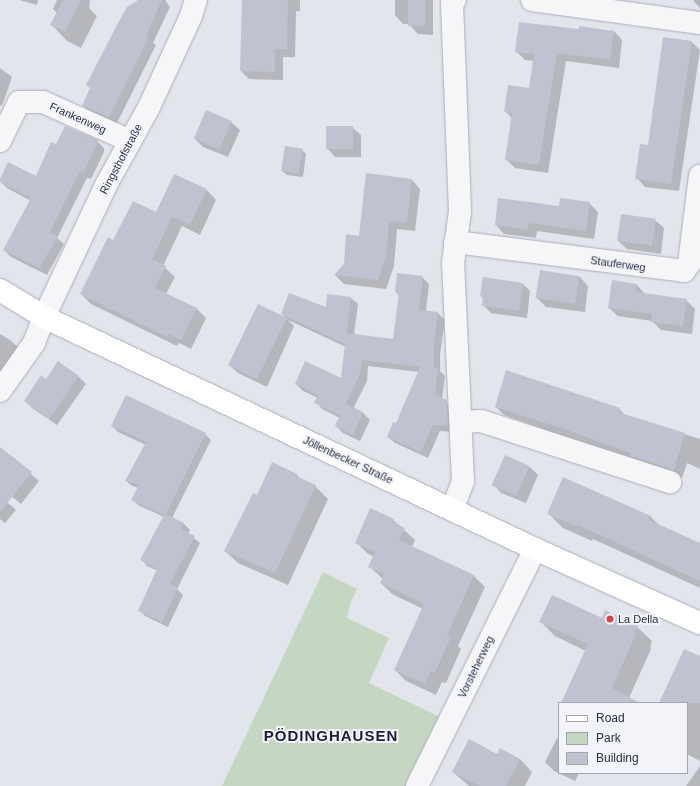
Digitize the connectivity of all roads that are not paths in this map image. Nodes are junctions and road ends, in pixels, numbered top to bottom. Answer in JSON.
{"nodes":[{"id":1,"x":196,"y":0,"type":"edge"},
{"id":2,"x":455,"y":0,"type":"edge"},
{"id":3,"x":532,"y":0,"type":"edge"},
{"id":4,"x":700,"y":23,"type":"edge"},
{"id":5,"x":0,"y":141,"type":"edge"},
{"id":6,"x":130,"y":142,"type":"junction"},
{"id":7,"x":700,"y":176,"type":"edge"},
{"id":8,"x":455,"y":242,"type":"junction"},
{"id":9,"x":0,"y":290,"type":"edge"},
{"id":10,"x":44,"y":317,"type":"junction"},
{"id":11,"x":0,"y":391,"type":"edge"},
{"id":12,"x":461,"y":422,"type":"junction"},
{"id":13,"x":670,"y":482,"type":"dead end"},
{"id":14,"x":452,"y":510,"type":"junction"},
{"id":15,"x":535,"y":549,"type":"junction"},
{"id":16,"x":700,"y":623,"type":"edge"},
{"id":17,"x":417,"y":786,"type":"edge"}],
"edges":[{"from":1,"to":6,"type":"street","name":"Ringsthofstraße"},
{"from":2,"to":8,"type":"street"},
{"from":3,"to":4,"type":"street"},
{"from":5,"to":6,"type":"street","name":"Frankenweg"},
{"from":6,"to":10,"type":"street","name":"Ringsthofstraße"},
{"from":7,"to":8,"type":"street","name":"Stauferweg"},
{"from":8,"to":12,"type":"street"},
{"from":9,"to":10,"type":"main road","name":"Jöllenbecker Straße"},
{"from":10,"to":11,"type":"street","name":"Ringsthofstraße"},
{"from":10,"to":14,"type":"main road","name":"Jöllenbecker Straße"},
{"from":12,"to":13,"type":"street"},
{"from":12,"to":14,"type":"street"},
{"from":14,"to":15,"type":"main road","name":"Jöllenbecker Straße"},
{"from":15,"to":16,"type":"main road","name":"Jöllenbecker Straße"},
{"from":15,"to":17,"type":"street","name":"Vorsteherweg"}]}
